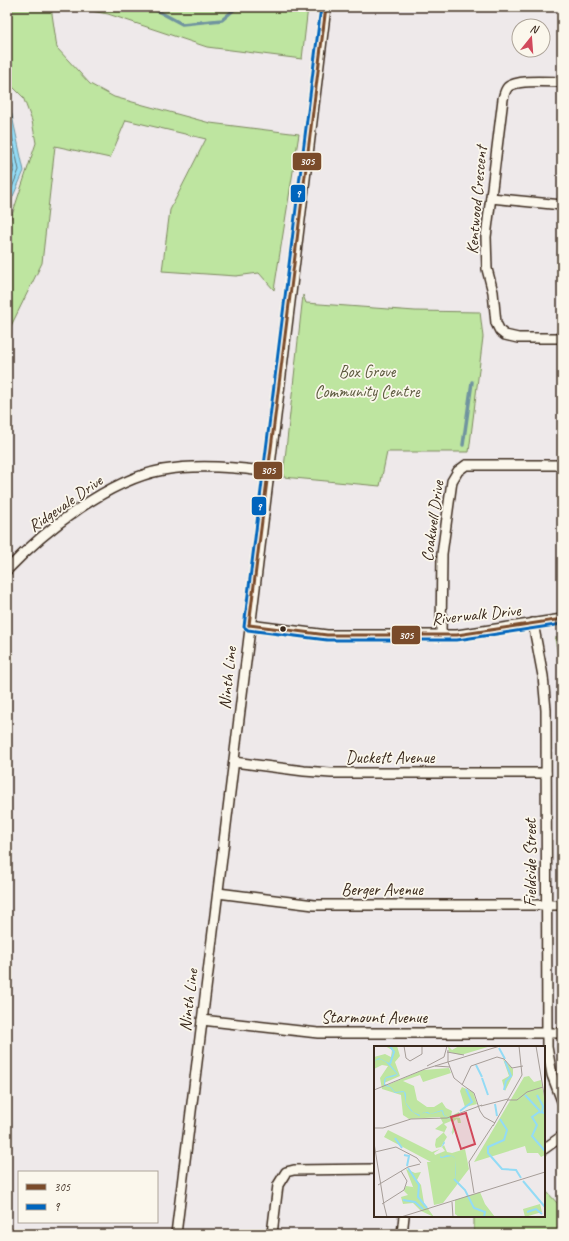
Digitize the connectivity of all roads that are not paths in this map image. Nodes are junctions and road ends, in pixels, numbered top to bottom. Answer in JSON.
{"nodes":[{"id":1,"x":326,"y":7,"type":"edge"},
{"id":2,"x":562,"y":82,"type":"edge"},
{"id":3,"x":491,"y":198,"type":"junction"},
{"id":4,"x":562,"y":205,"type":"edge"},
{"id":5,"x":562,"y":338,"type":"edge"},
{"id":6,"x":562,"y":465,"type":"edge"},
{"id":7,"x":269,"y":472,"type":"junction"},
{"id":8,"x":7,"y":570,"type":"edge"},
{"id":9,"x":562,"y":619,"type":"edge"},
{"id":10,"x":533,"y":624,"type":"junction"},
{"id":11,"x":249,"y":625,"type":"junction"},
{"id":12,"x":441,"y":636,"type":"junction"},
{"id":13,"x":234,"y":762,"type":"junction"},
{"id":14,"x":546,"y":773,"type":"junction"},
{"id":15,"x":218,"y":893,"type":"junction"},
{"id":16,"x":546,"y":905,"type":"junction"},
{"id":17,"x":562,"y":905,"type":"edge"},
{"id":18,"x":202,"y":1020,"type":"junction"},
{"id":19,"x":562,"y":1032,"type":"edge"},
{"id":20,"x":547,"y":1033,"type":"junction"},
{"id":21,"x":562,"y":1101,"type":"edge"},
{"id":22,"x":562,"y":1136,"type":"edge"},
{"id":23,"x":545,"y":1148,"type":"edge"},
{"id":24,"x":374,"y":1169,"type":"edge"},
{"id":25,"x":404,"y":1217,"type":"edge"},
{"id":26,"x":176,"y":1234,"type":"edge"},
{"id":27,"x":272,"y":1234,"type":"edge"},
{"id":28,"x":402,"y":1234,"type":"edge"}],
"edges":[{"from":1,"to":7,"type":"street","name":"Ninth Line"},
{"from":2,"to":3,"type":"street","name":"Kentwood Crescent"},
{"from":3,"to":4,"type":"street"},
{"from":3,"to":5,"type":"street","name":"Kentwood Crescent"},
{"from":6,"to":12,"type":"street","name":"Coakwell Drive"},
{"from":7,"to":8,"type":"street","name":"Ridgevale Drive"},
{"from":7,"to":11,"type":"street","name":"Ninth Line"},
{"from":9,"to":10,"type":"street","name":"Riverwalk Drive"},
{"from":10,"to":12,"type":"street","name":"Riverwalk Drive"},
{"from":10,"to":14,"type":"street","name":"Fieldside Street"},
{"from":11,"to":12,"type":"street","name":"Riverwalk Drive"},
{"from":11,"to":13,"type":"street","name":"Ninth Line"},
{"from":13,"to":14,"type":"street","name":"Duckett Avenue"},
{"from":13,"to":15,"type":"street","name":"Ninth Line"},
{"from":14,"to":16,"type":"street","name":"Fieldside Street"},
{"from":15,"to":16,"type":"street","name":"Berger Avenue"},
{"from":15,"to":18,"type":"street","name":"Ninth Line"},
{"from":16,"to":17,"type":"street","name":"Berger Avenue"},
{"from":16,"to":20,"type":"street","name":"Fieldside Street"},
{"from":18,"to":20,"type":"street","name":"Starmount Avenue"},
{"from":18,"to":26,"type":"street","name":"Ninth Line"},
{"from":19,"to":20,"type":"street","name":"Starmount Avenue"},
{"from":20,"to":21,"type":"street","name":"Fieldside Street"},
{"from":22,"to":23,"type":"street"},
{"from":24,"to":27,"type":"street"},
{"from":25,"to":28,"type":"street"}]}
